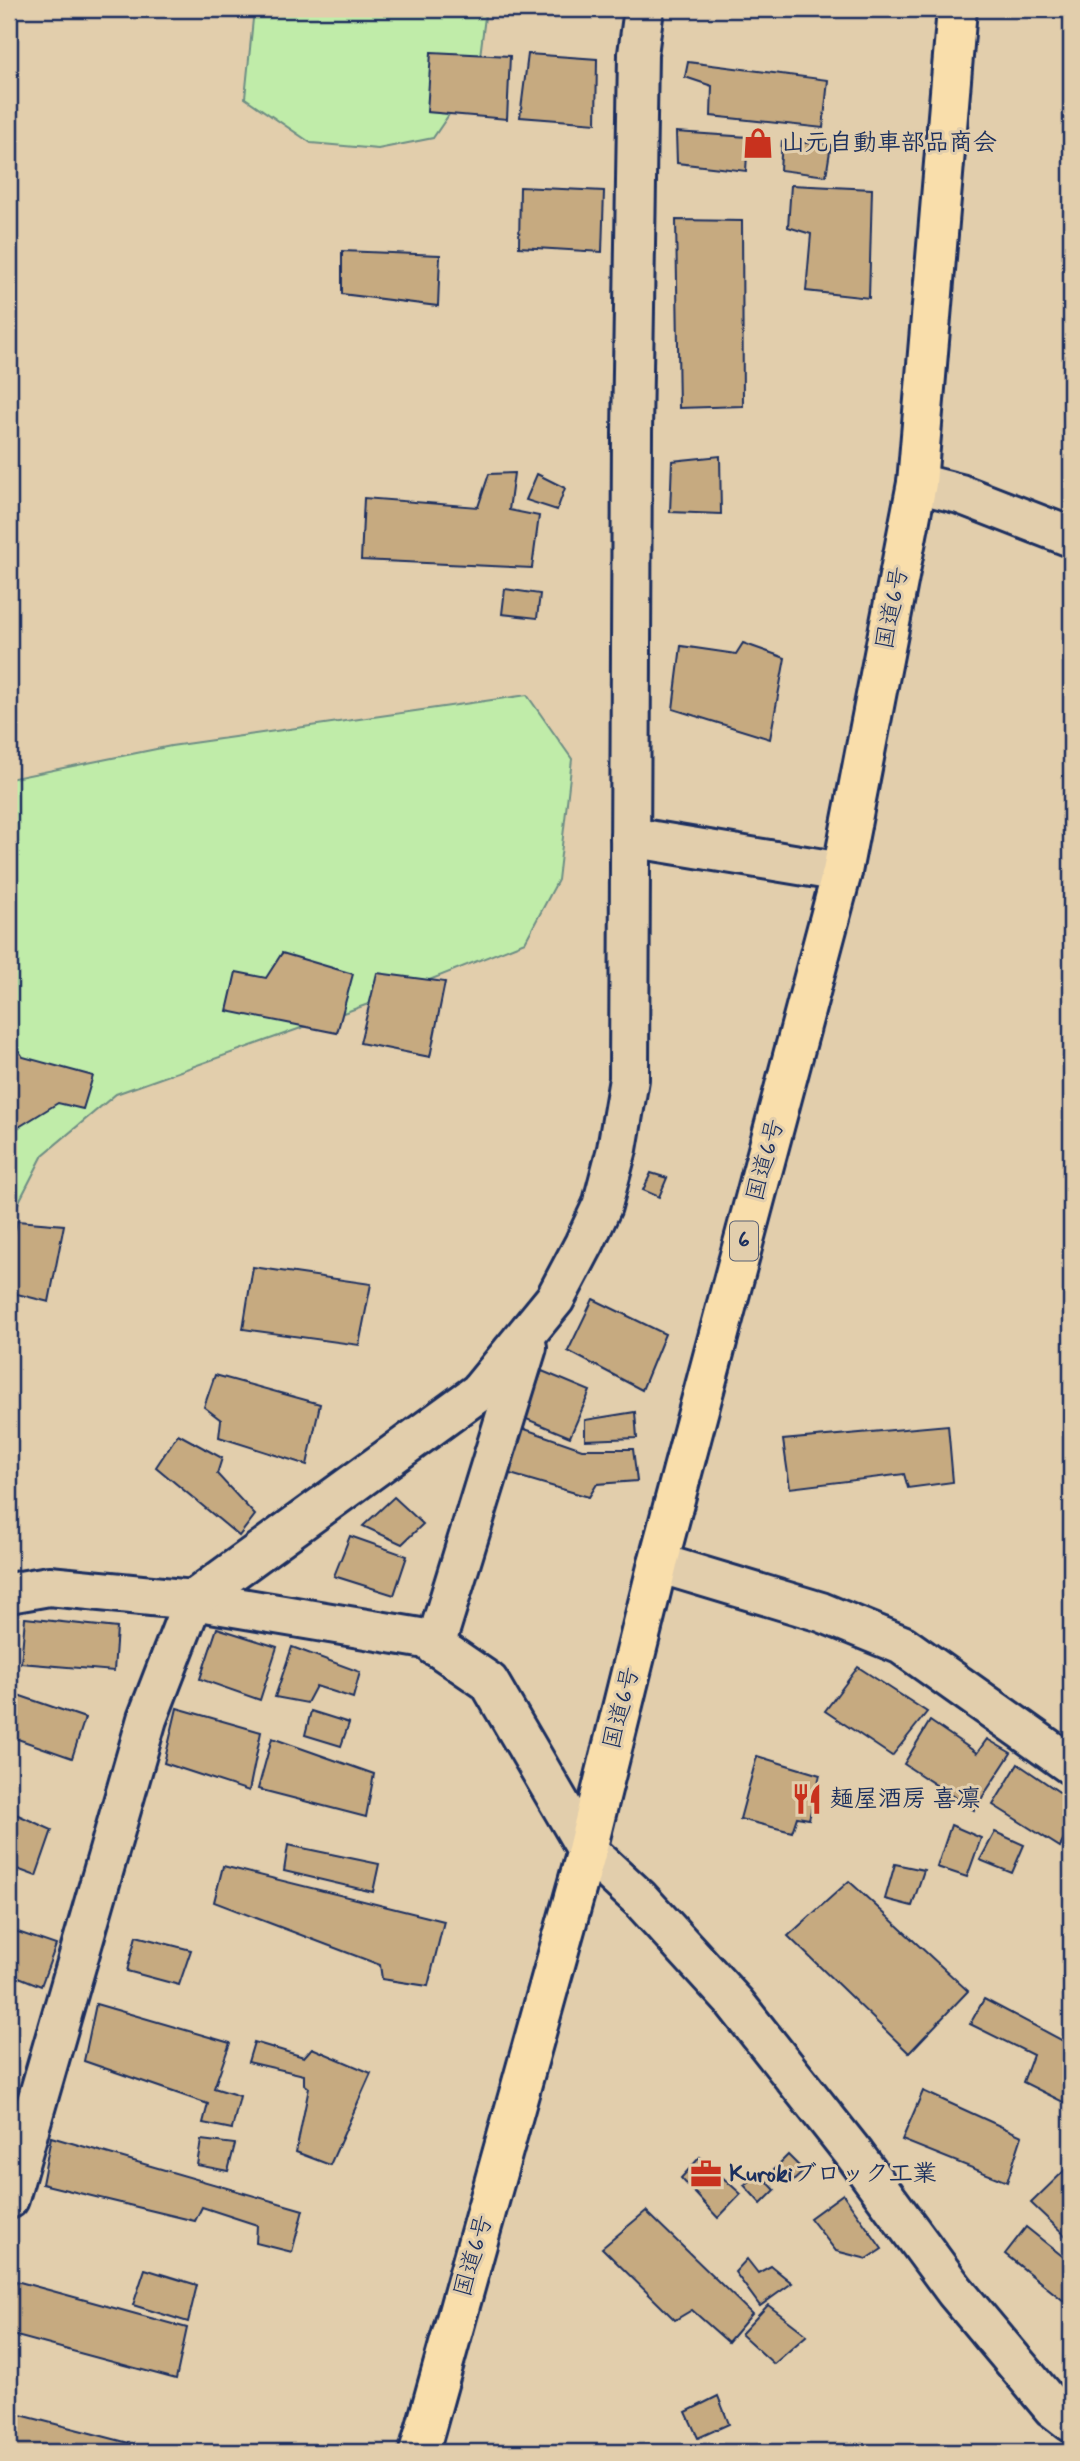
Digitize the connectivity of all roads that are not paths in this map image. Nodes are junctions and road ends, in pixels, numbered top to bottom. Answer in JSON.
{"nodes":[{"id":1,"x":644,"y":9,"type":"edge"},
{"id":2,"x":957,"y":9,"type":"edge"},
{"id":3,"x":917,"y":484,"type":"junction"},
{"id":4,"x":1071,"y":537,"type":"edge"},
{"id":5,"x":630,"y":838,"type":"junction"},
{"id":6,"x":842,"y":872,"type":"junction"},
{"id":7,"x":533,"y":1326,"type":"junction"},
{"id":8,"x":658,"y":1563,"type":"junction"},
{"id":9,"x":9,"y":1593,"type":"edge"},
{"id":10,"x":193,"y":1600,"type":"junction"},
{"id":11,"x":435,"y":1646,"type":"junction"},
{"id":12,"x":1071,"y":1765,"type":"edge"},
{"id":13,"x":587,"y":1850,"type":"junction"},
{"id":14,"x":9,"y":2199,"type":"edge"},
{"id":15,"x":1071,"y":2422,"type":"edge"},
{"id":16,"x":419,"y":2452,"type":"edge"}],
"edges":[{"from":1,"to":5,"type":"street"},
{"from":2,"to":3,"type":"highway","name":"国道6号","number":"6"},
{"from":3,"to":4,"type":"street"},
{"from":3,"to":6,"type":"highway","name":"国道6号","number":"6"},
{"from":5,"to":6,"type":"street"},
{"from":5,"to":7,"type":"street"},
{"from":6,"to":8,"type":"highway","name":"国道6号","number":"6"},
{"from":7,"to":10,"type":"street"},
{"from":7,"to":11,"type":"street"},
{"from":8,"to":12,"type":"street"},
{"from":8,"to":13,"type":"highway","name":"国道6号","number":"6"},
{"from":9,"to":10,"type":"street"},
{"from":10,"to":11,"type":"street"},
{"from":10,"to":14,"type":"street"},
{"from":11,"to":13,"type":"street"},
{"from":13,"to":15,"type":"street"},
{"from":13,"to":16,"type":"highway","name":"国道6号","number":"6"}]}
